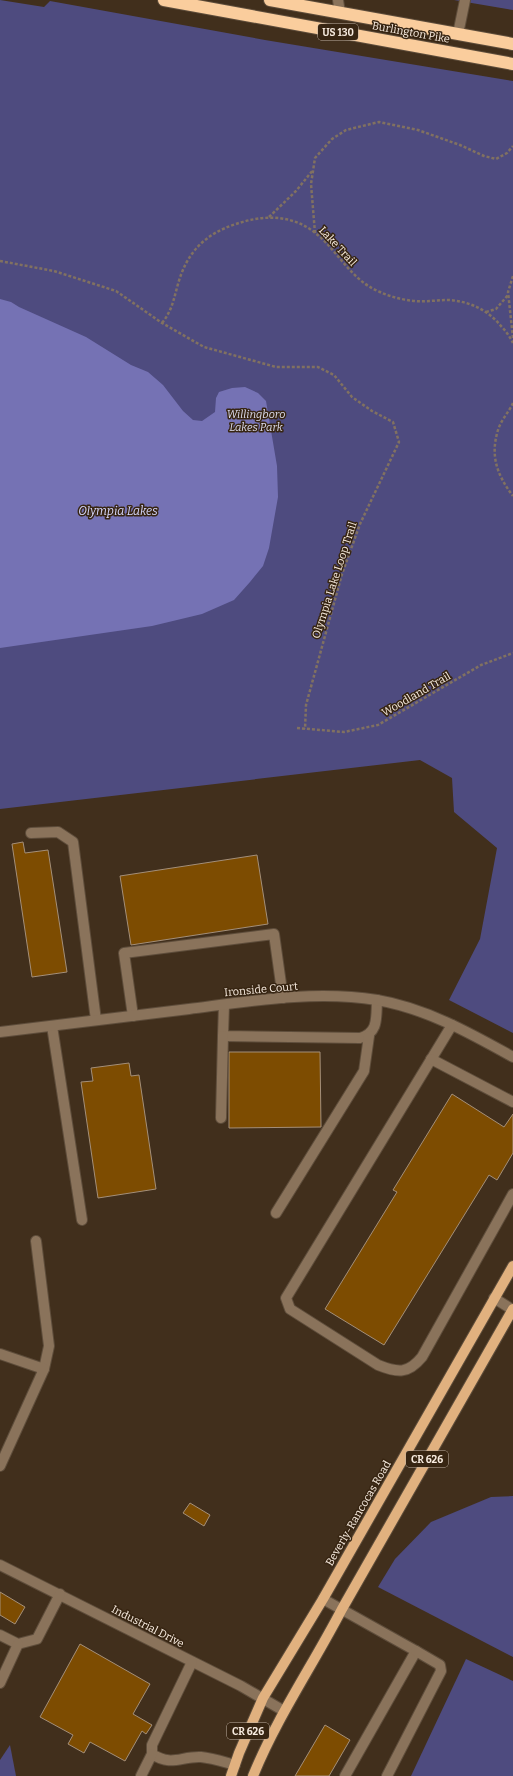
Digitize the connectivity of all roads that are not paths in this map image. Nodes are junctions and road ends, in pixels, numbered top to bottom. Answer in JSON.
{"nodes":[{"id":1,"x":164,"y":0,"type":"edge"},
{"id":2,"x":270,"y":0,"type":"edge"},
{"id":3,"x":338,"y":0,"type":"edge"},
{"id":4,"x":464,"y":0,"type":"edge"},
{"id":5,"x":313,"y":4,"type":"edge"},
{"id":6,"x":340,"y":13,"type":"junction"},
{"id":7,"x":458,"y":34,"type":"junction"},
{"id":8,"x":513,"y":44,"type":"edge"},
{"id":9,"x":513,"y":64,"type":"edge"},
{"id":10,"x":31,"y":833,"type":"dead end"},
{"id":11,"x":283,"y":998,"type":"junction"},
{"id":12,"x":377,"y":1000,"type":"junction"},
{"id":13,"x":224,"y":1004,"type":"junction"},
{"id":14,"x":133,"y":1016,"type":"junction"},
{"id":15,"x":96,"y":1020,"type":"junction"},
{"id":16,"x":452,"y":1025,"type":"junction"},
{"id":17,"x":52,"y":1026,"type":"junction"},
{"id":18,"x":0,"y":1032,"type":"edge"},
{"id":19,"x":223,"y":1036,"type":"junction"},
{"id":20,"x":369,"y":1036,"type":"junction"},
{"id":21,"x":513,"y":1057,"type":"edge"},
{"id":22,"x":431,"y":1059,"type":"junction"},
{"id":23,"x":513,"y":1102,"type":"edge"},
{"id":24,"x":222,"y":1118,"type":"dead end"},
{"id":25,"x":513,"y":1194,"type":"edge"},
{"id":26,"x":276,"y":1213,"type":"dead end"},
{"id":27,"x":82,"y":1220,"type":"dead end"},
{"id":28,"x":36,"y":1241,"type":"dead end"},
{"id":29,"x":513,"y":1266,"type":"edge"},
{"id":30,"x":494,"y":1298,"type":"junction"},
{"id":31,"x":513,"y":1310,"type":"edge"},
{"id":32,"x":0,"y":1354,"type":"edge"},
{"id":33,"x":44,"y":1369,"type":"junction"},
{"id":34,"x":0,"y":1466,"type":"edge"},
{"id":35,"x":0,"y":1565,"type":"edge"},
{"id":36,"x":60,"y":1594,"type":"junction"},
{"id":37,"x":323,"y":1599,"type":"junction"},
{"id":38,"x":342,"y":1609,"type":"junction"},
{"id":39,"x":0,"y":1636,"type":"edge"},
{"id":40,"x":18,"y":1644,"type":"junction"},
{"id":41,"x":416,"y":1651,"type":"junction"},
{"id":42,"x":192,"y":1662,"type":"junction"},
{"id":43,"x":0,"y":1683,"type":"edge"},
{"id":44,"x":263,"y":1698,"type":"junction"},
{"id":45,"x":284,"y":1711,"type":"junction"},
{"id":46,"x":152,"y":1754,"type":"junction"},
{"id":47,"x":234,"y":1765,"type":"junction"},
{"id":48,"x":141,"y":1776,"type":"edge"},
{"id":49,"x":231,"y":1776,"type":"edge"},
{"id":50,"x":253,"y":1776,"type":"edge"},
{"id":51,"x":345,"y":1776,"type":"edge"},
{"id":52,"x":387,"y":1776,"type":"edge"}],
"edges":[{"from":1,"to":9,"type":"highway","name":"Burlington Pike","number":"US 130"},
{"from":2,"to":5,"type":"highway","name":"Burlington Pike","number":"US 130"},
{"from":3,"to":6,"type":"street"},
{"from":4,"to":7,"type":"street"},
{"from":5,"to":6,"type":"highway","name":"Burlington Pike","number":"US 130"},
{"from":6,"to":7,"type":"highway","name":"Burlington Pike","number":"US 130"},
{"from":7,"to":8,"type":"highway","name":"Burlington Pike","number":"US 130"},
{"from":10,"to":15,"type":"street"},
{"from":11,"to":12,"type":"street","name":"Ironside Court"},
{"from":11,"to":13,"type":"street","name":"Ironside Court"},
{"from":11,"to":14,"type":"street"},
{"from":12,"to":16,"type":"street","name":"Ironside Court"},
{"from":12,"to":20,"type":"street"},
{"from":13,"to":14,"type":"street","name":"Ironside Court"},
{"from":13,"to":19,"type":"street"},
{"from":14,"to":15,"type":"street","name":"Ironside Court"},
{"from":15,"to":17,"type":"street","name":"Ironside Court"},
{"from":16,"to":21,"type":"street","name":"Ironside Court"},
{"from":16,"to":22,"type":"street"},
{"from":17,"to":18,"type":"street","name":"Ironside Court"},
{"from":17,"to":27,"type":"street"},
{"from":19,"to":20,"type":"street"},
{"from":19,"to":24,"type":"street"},
{"from":20,"to":26,"type":"street"},
{"from":22,"to":23,"type":"street"},
{"from":22,"to":25,"type":"street"},
{"from":28,"to":33,"type":"street"},
{"from":29,"to":30,"type":"main road","name":"Beverly-Rancocas Road","number":"CR 626"},
{"from":30,"to":31,"type":"street"},
{"from":30,"to":37,"type":"main road","name":"Beverly-Rancocas Road","number":"CR 626"},
{"from":31,"to":38,"type":"main road","number":"CR 626"},
{"from":32,"to":33,"type":"street"},
{"from":33,"to":34,"type":"street"},
{"from":35,"to":36,"type":"street","name":"Industrial Drive"},
{"from":36,"to":40,"type":"street"},
{"from":36,"to":42,"type":"street","name":"Industrial Drive"},
{"from":37,"to":38,"type":"street"},
{"from":37,"to":44,"type":"main road","name":"Beverly-Rancocas Road","number":"CR 626"},
{"from":38,"to":41,"type":"street"},
{"from":38,"to":45,"type":"main road","number":"CR 626"},
{"from":39,"to":40,"type":"street"},
{"from":40,"to":43,"type":"street"},
{"from":41,"to":51,"type":"street"},
{"from":41,"to":52,"type":"street"},
{"from":42,"to":44,"type":"street","name":"Industrial Drive"},
{"from":42,"to":46,"type":"street"},
{"from":44,"to":45,"type":"street","name":"Industrial Drive"},
{"from":44,"to":47,"type":"main road","name":"Beverly-Rancocas Road","number":"CR 626"},
{"from":45,"to":50,"type":"main road","number":"CR 626"},
{"from":46,"to":47,"type":"street"},
{"from":46,"to":48,"type":"street"},
{"from":47,"to":49,"type":"main road","name":"Beverly-Rancocas Road","number":"CR 626"}]}
